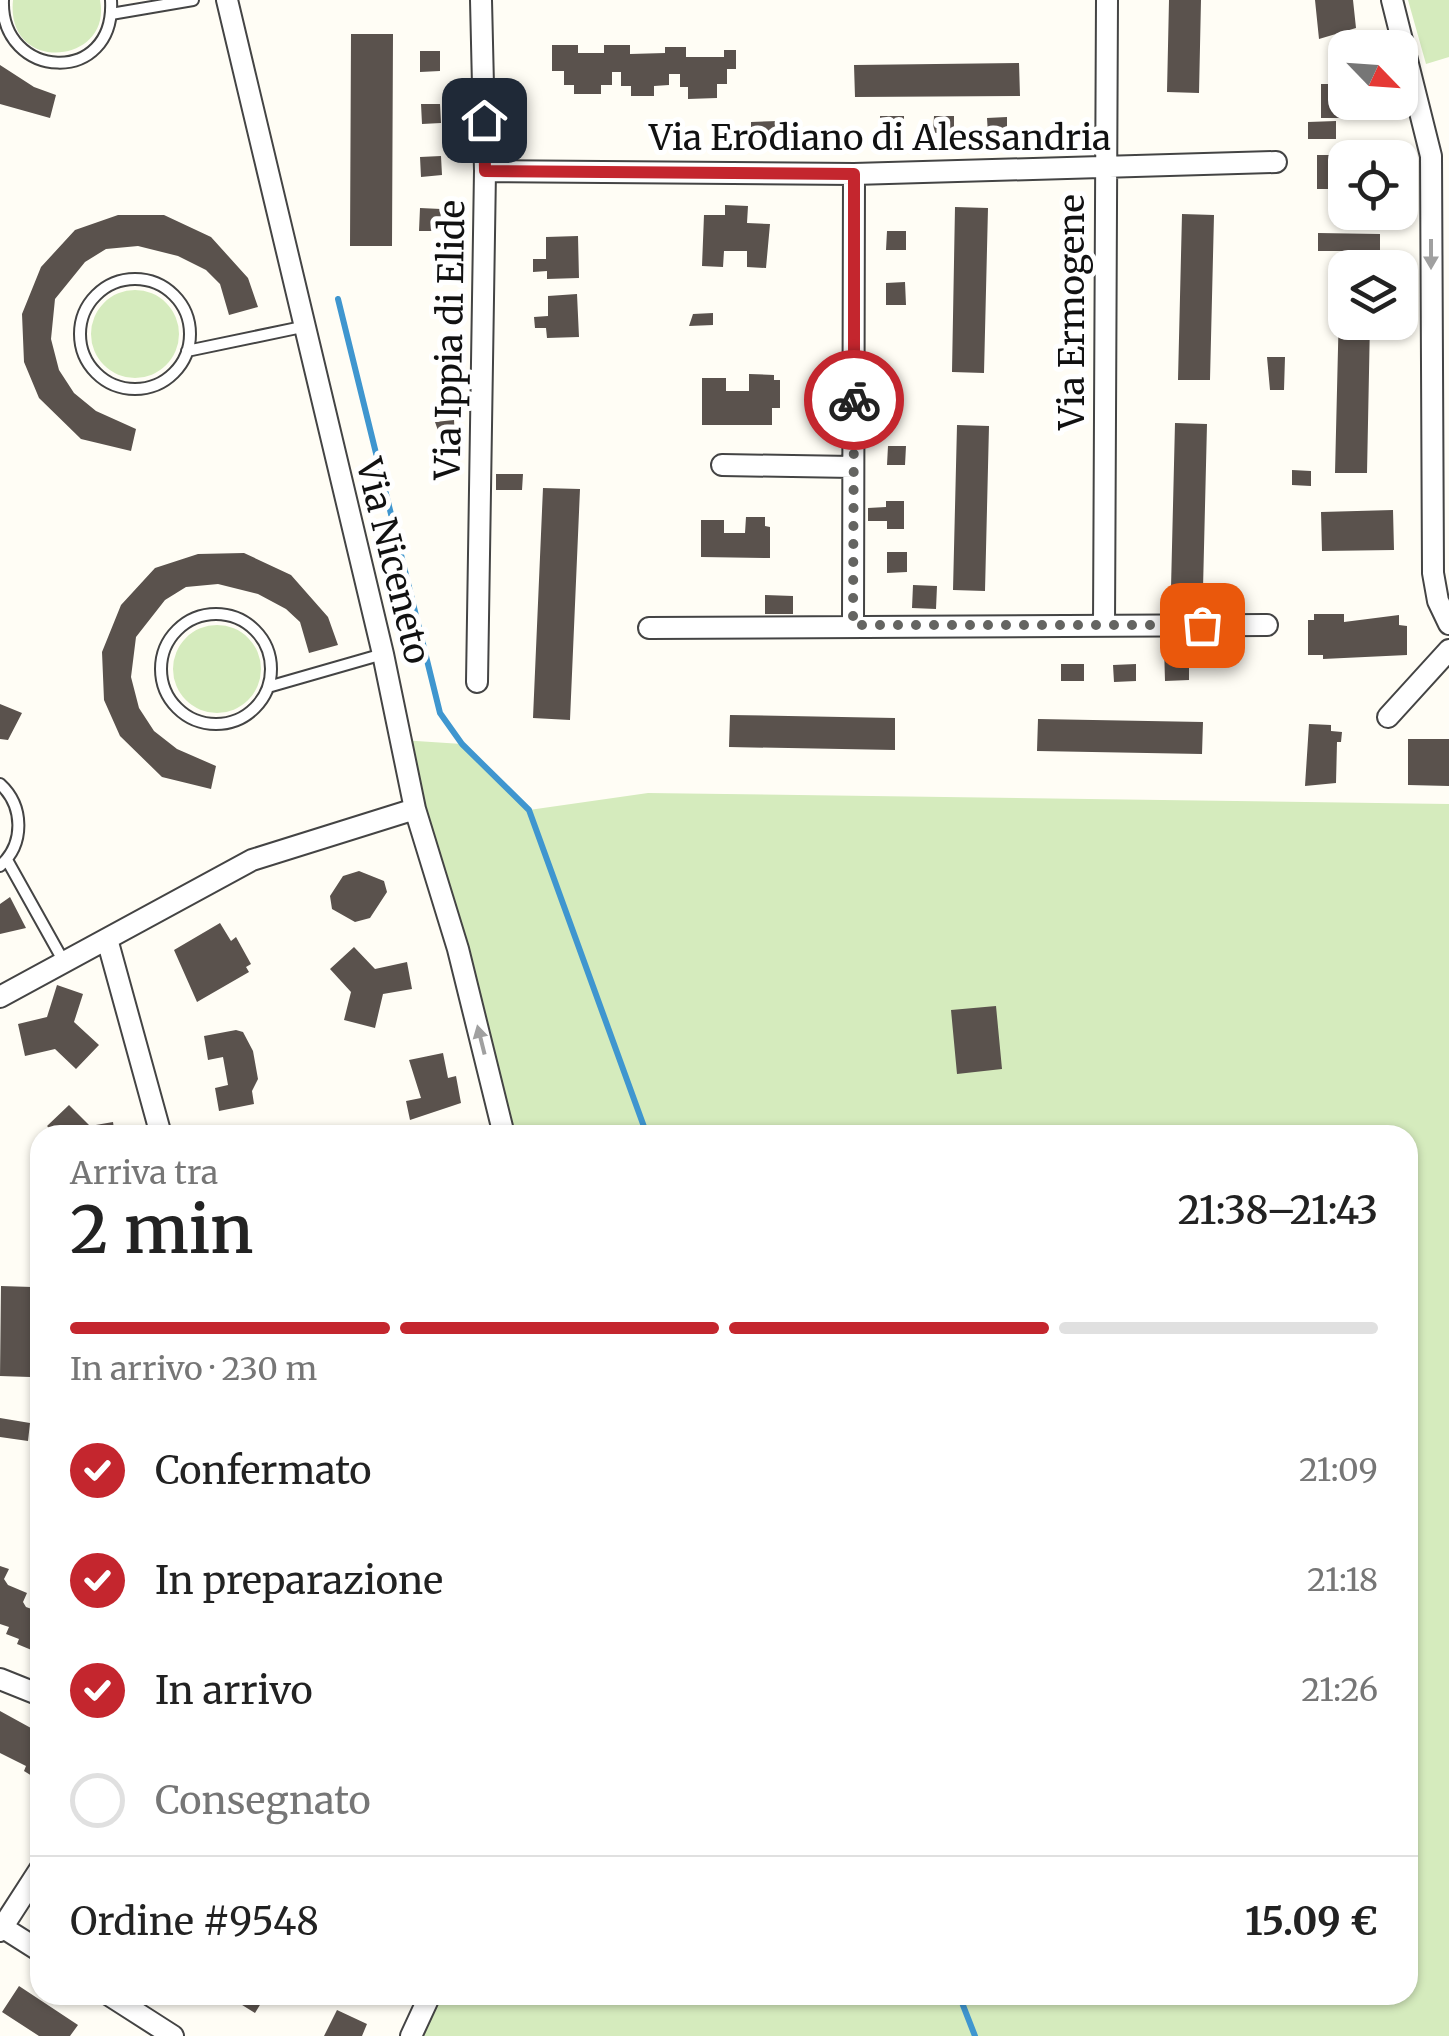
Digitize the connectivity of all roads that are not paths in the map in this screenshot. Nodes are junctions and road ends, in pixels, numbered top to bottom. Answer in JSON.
{"nodes":[{"id":1,"x":2,"y":0,"type":"edge"},
{"id":2,"x":110,"y":0,"type":"edge"},
{"id":3,"x":193,"y":0,"type":"edge"},
{"id":4,"x":227,"y":0,"type":"edge"},
{"id":5,"x":481,"y":0,"type":"edge"},
{"id":6,"x":1106,"y":0,"type":"edge"},
{"id":7,"x":1392,"y":0,"type":"edge"},
{"id":8,"x":112,"y":14,"type":"junction"},
{"id":9,"x":1440,"y":158,"type":"edge"},
{"id":10,"x":1276,"y":162,"type":"dead end"},
{"id":11,"x":1105,"y":169,"type":"junction"},
{"id":12,"x":485,"y":171,"type":"junction"},
{"id":13,"x":854,"y":174,"type":"junction"},
{"id":14,"x":302,"y":326,"type":"junction"},
{"id":15,"x":187,"y":351,"type":"junction"},
{"id":16,"x":722,"y":465,"type":"dead end"},
{"id":17,"x":854,"y":467,"type":"junction"},
{"id":18,"x":1449,"y":624,"type":"edge"},
{"id":19,"x":853,"y":625,"type":"junction"},
{"id":20,"x":1104,"y":625,"type":"junction"},
{"id":21,"x":1267,"y":625,"type":"dead end"},
{"id":22,"x":649,"y":628,"type":"dead end"},
{"id":23,"x":1449,"y":650,"type":"edge"},
{"id":24,"x":383,"y":654,"type":"junction"},
{"id":25,"x":477,"y":682,"type":"dead end"},
{"id":26,"x":268,"y":686,"type":"junction"},
{"id":27,"x":1388,"y":716,"type":"dead end"},
{"id":28,"x":0,"y":784,"type":"edge"},
{"id":29,"x":415,"y":808,"type":"junction"},
{"id":30,"x":3,"y":863,"type":"edge"},
{"id":31,"x":107,"y":940,"type":"junction"},
{"id":32,"x":64,"y":962,"type":"junction"},
{"id":33,"x":0,"y":997,"type":"edge"},
{"id":34,"x":158,"y":1125,"type":"edge"},
{"id":35,"x":502,"y":1125,"type":"edge"},
{"id":36,"x":0,"y":1679,"type":"edge"},
{"id":37,"x":30,"y":1691,"type":"edge"},
{"id":38,"x":30,"y":1885,"type":"edge"},
{"id":39,"x":1,"y":1929,"type":"edge"},
{"id":40,"x":30,"y":1945,"type":"edge"},
{"id":41,"x":125,"y":2005,"type":"edge"},
{"id":42,"x":425,"y":2005,"type":"edge"},
{"id":43,"x":173,"y":2036,"type":"edge"},
{"id":44,"x":411,"y":2036,"type":"edge"}],
"edges":[{"from":1,"to":8,"type":"lane"},
{"from":2,"to":8,"type":"lane"},
{"from":3,"to":8,"type":"lane"},
{"from":4,"to":14,"type":"street","name":"Via Niceneto"},
{"from":5,"to":12,"type":"street","name":"Via Ippia di Elide"},
{"from":6,"to":11,"type":"street","name":"Via Ermogene"},
{"from":7,"to":9,"type":"street"},
{"from":9,"to":18,"type":"street","one_way":true},
{"from":10,"to":11,"type":"street","name":"Via Erodiano di Alessandria"},
{"from":11,"to":13,"type":"street","name":"Via Erodiano di Alessandria"},
{"from":11,"to":20,"type":"street","name":"Via Ermogene"},
{"from":12,"to":13,"type":"street","name":"Via Erodiano di Alessandria"},
{"from":12,"to":25,"type":"street","name":"Via Ippia di Elide"},
{"from":13,"to":17,"type":"street"},
{"from":14,"to":15,"type":"lane"},
{"from":14,"to":24,"type":"street","name":"Via Niceneto"},
{"from":15,"to":15,"type":"lane"},
{"from":16,"to":17,"type":"street"},
{"from":17,"to":19,"type":"street"},
{"from":19,"to":20,"type":"street"},
{"from":19,"to":22,"type":"street"},
{"from":20,"to":21,"type":"street"},
{"from":23,"to":27,"type":"street"},
{"from":24,"to":26,"type":"lane"},
{"from":24,"to":29,"type":"street","name":"Via Niceneto"},
{"from":26,"to":26,"type":"lane"},
{"from":28,"to":30,"type":"lane"},
{"from":29,"to":31,"type":"street"},
{"from":35,"to":29,"type":"street","name":"Via Niceneto","one_way":true},
{"from":30,"to":32,"type":"lane"},
{"from":31,"to":32,"type":"street"},
{"from":31,"to":34,"type":"street"},
{"from":32,"to":33,"type":"street"},
{"from":36,"to":37,"type":"street"},
{"from":38,"to":39,"type":"street"},
{"from":39,"to":40,"type":"street"},
{"from":41,"to":43,"type":"street"},
{"from":42,"to":44,"type":"street"}]}
